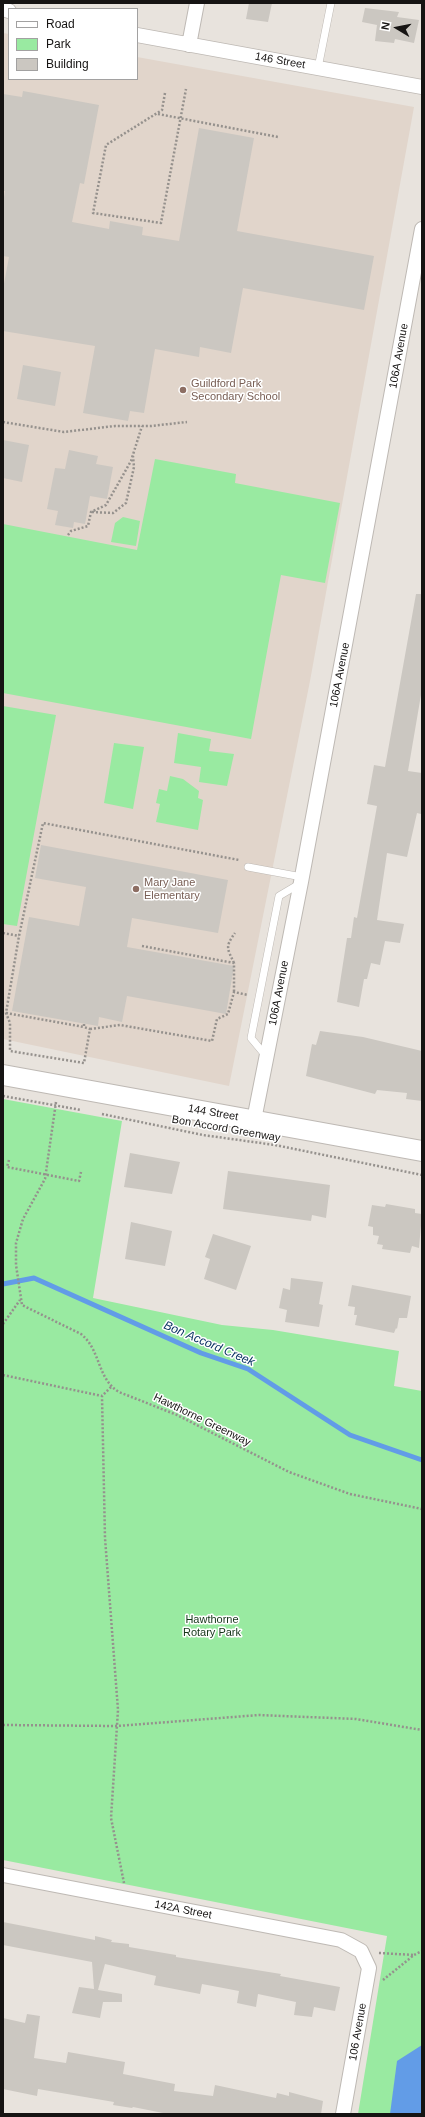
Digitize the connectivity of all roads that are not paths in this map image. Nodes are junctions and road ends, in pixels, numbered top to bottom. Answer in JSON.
{"nodes":[{"id":1,"x":197,"y":3,"type":"edge"},
{"id":2,"x":331,"y":3,"type":"edge"},
{"id":3,"x":138,"y":35,"type":"edge"},
{"id":4,"x":189,"y":45,"type":"junction"},
{"id":5,"x":318,"y":68,"type":"junction"},
{"id":6,"x":422,"y":87,"type":"edge"},
{"id":7,"x":422,"y":229,"type":"edge"},
{"id":8,"x":248,"y":867,"type":"dead end"},
{"id":9,"x":301,"y":880,"type":"junction"},
{"id":10,"x":266,"y":1056,"type":"junction"},
{"id":11,"x":3,"y":1075,"type":"edge"},
{"id":12,"x":254,"y":1120,"type":"junction"},
{"id":13,"x":422,"y":1151,"type":"edge"},
{"id":14,"x":3,"y":1876,"type":"edge"},
{"id":15,"x":361,"y":1951,"type":"joint"},
{"id":16,"x":343,"y":2114,"type":"edge"}],
"edges":[{"from":1,"to":4,"type":"street"},
{"from":2,"to":5,"type":"lane"},
{"from":3,"to":4,"type":"street","name":"146 Street"},
{"from":4,"to":5,"type":"street","name":"146 Street"},
{"from":5,"to":6,"type":"street","name":"146 Street"},
{"from":7,"to":9,"type":"street","name":"106A Avenue"},
{"from":8,"to":9,"type":"lane"},
{"from":9,"to":10,"type":"street","name":"106A Avenue"},
{"from":9,"to":10,"type":"lane"},
{"from":10,"to":12,"type":"street","name":"106A Avenue"},
{"from":11,"to":12,"type":"main road","name":"144 Street"},
{"from":12,"to":13,"type":"main road","name":"144 Street"},
{"from":14,"to":15,"type":"street","name":"142A Street"},
{"from":15,"to":16,"type":"street","name":"106 Avenue"}]}
